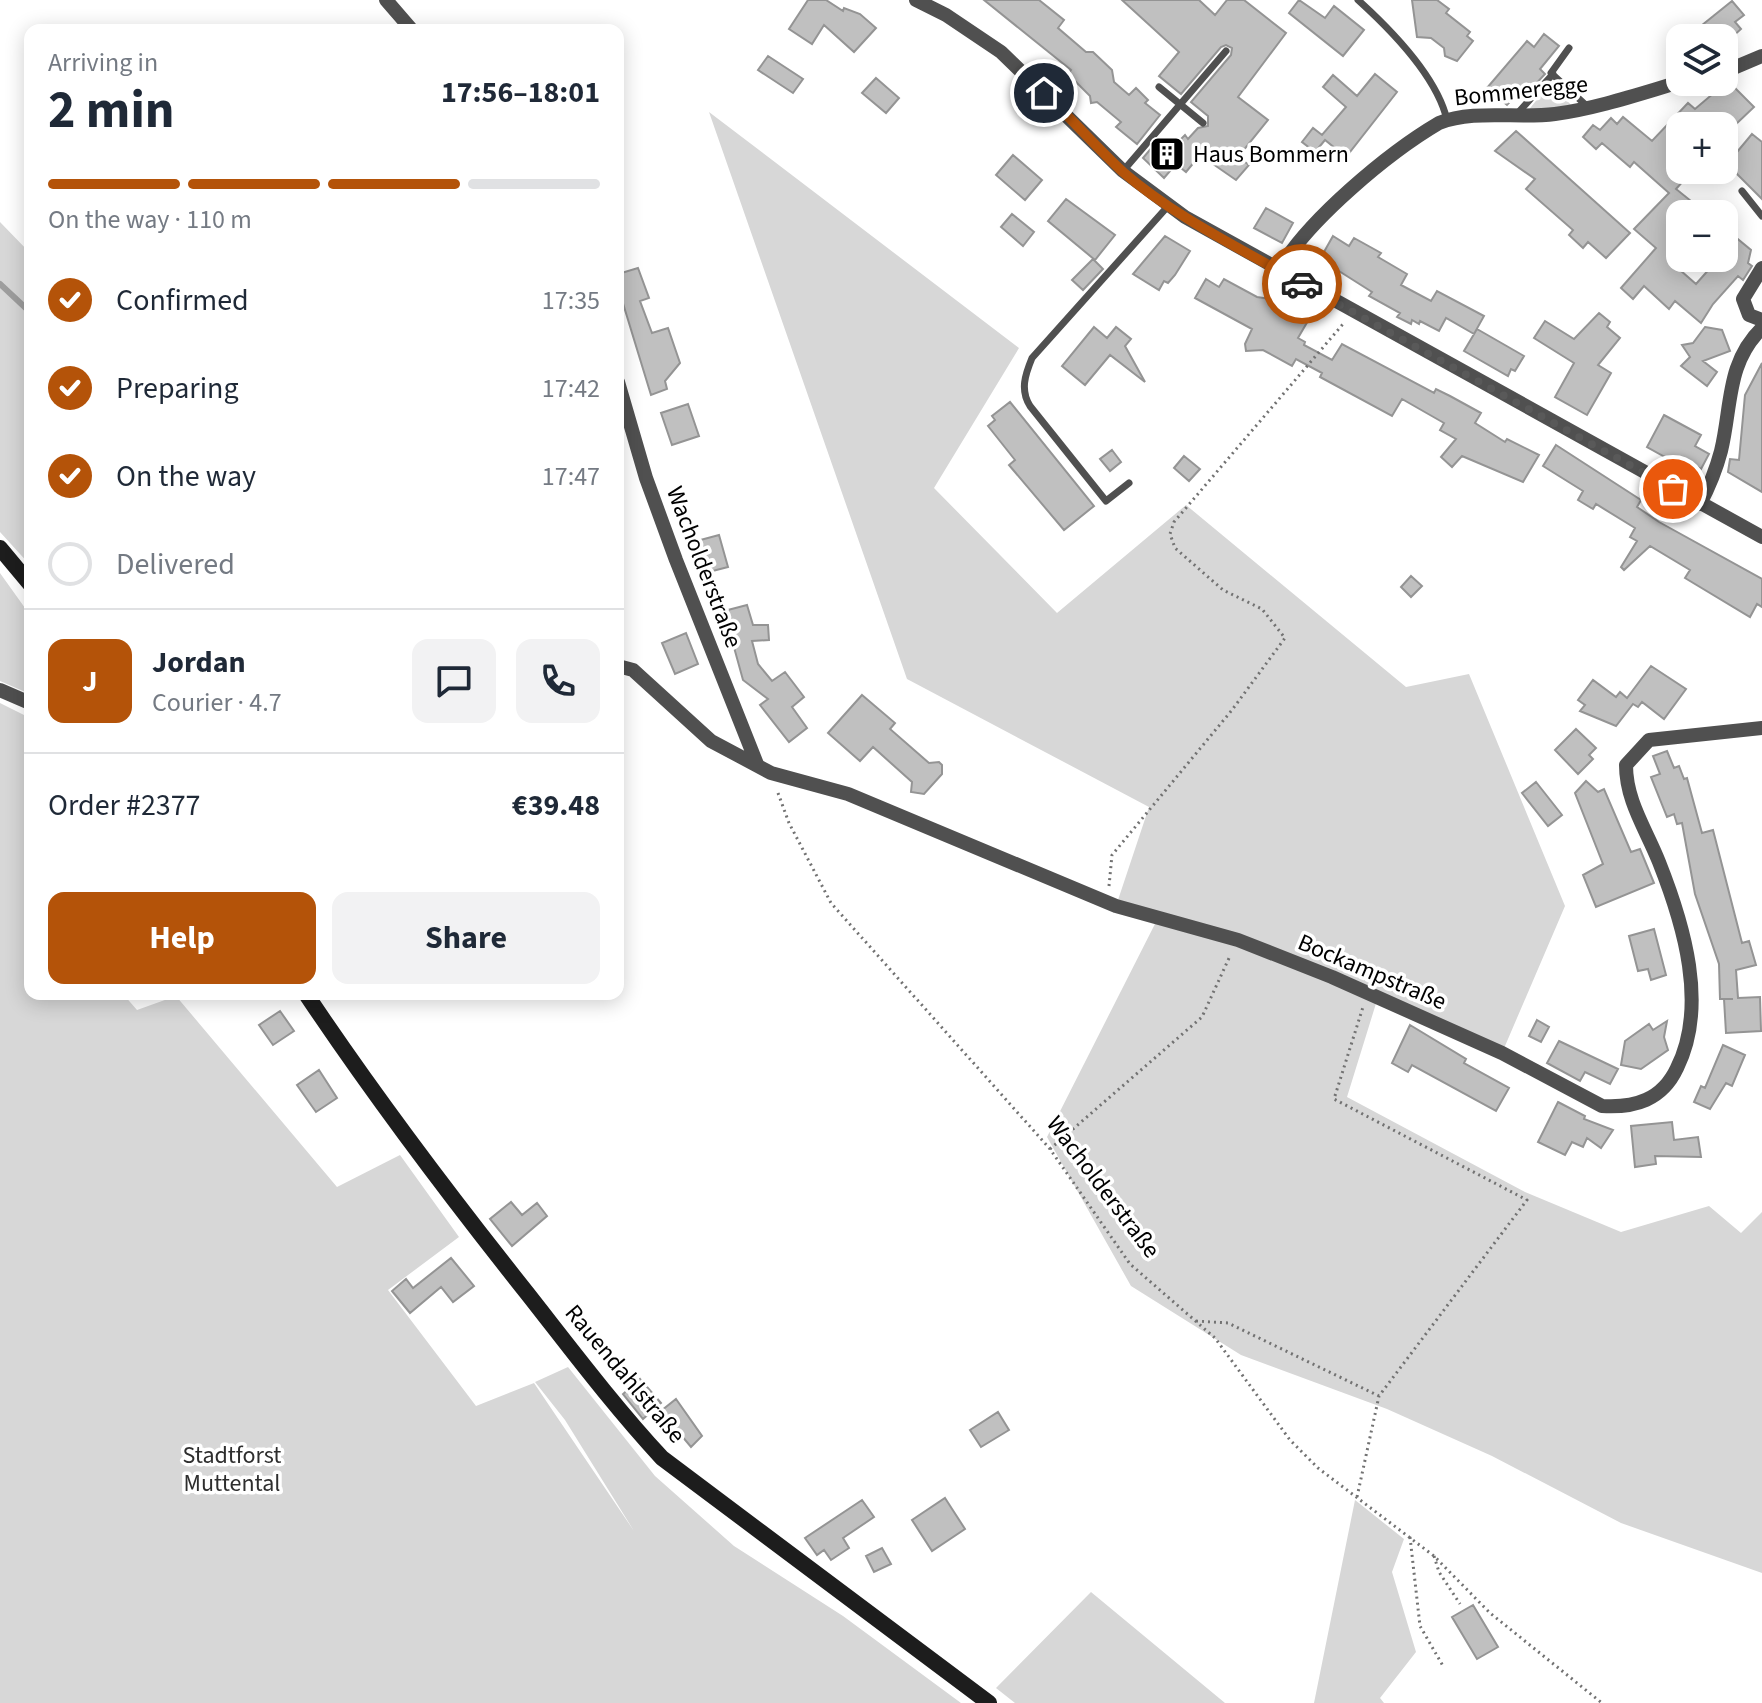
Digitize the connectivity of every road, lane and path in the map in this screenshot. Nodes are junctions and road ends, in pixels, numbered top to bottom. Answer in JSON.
{"nodes":[{"id":1,"x":386,"y":0,"type":"edge"},
{"id":2,"x":916,"y":0,"type":"edge"},
{"id":3,"x":1358,"y":0,"type":"edge"},
{"id":4,"x":934,"y":4,"type":"edge"},
{"id":5,"x":407,"y":24,"type":"edge"},
{"id":6,"x":1569,"y":48,"type":"dead end"},
{"id":7,"x":1226,"y":51,"type":"dead end"},
{"id":8,"x":1762,"y":56,"type":"edge"},
{"id":9,"x":1738,"y":66,"type":"edge"},
{"id":10,"x":1553,"y":74,"type":"junction"},
{"id":11,"x":1666,"y":86,"type":"edge"},
{"id":12,"x":1159,"y":87,"type":"dead end"},
{"id":13,"x":1180,"y":105,"type":"junction"},
{"id":14,"x":1589,"y":108,"type":"junction"},
{"id":15,"x":1514,"y":116,"type":"junction"},
{"id":16,"x":1447,"y":120,"type":"junction"},
{"id":17,"x":1203,"y":123,"type":"dead end"},
{"id":18,"x":1123,"y":171,"type":"junction"},
{"id":19,"x":1742,"y":191,"type":"dead end"},
{"id":20,"x":1169,"y":205,"type":"junction"},
{"id":21,"x":1762,"y":216,"type":"edge"},
{"id":22,"x":1762,"y":268,"type":"edge"},
{"id":23,"x":1279,"y":270,"type":"junction"},
{"id":24,"x":1353,"y":312,"type":"junction"},
{"id":25,"x":1762,"y":320,"type":"edge"},
{"id":26,"x":1762,"y":328,"type":"edge"},
{"id":27,"x":624,"y":403,"type":"edge"},
{"id":28,"x":1129,"y":483,"type":"dead end"},
{"id":29,"x":1700,"y":504,"type":"junction"},
{"id":30,"x":1762,"y":537,"type":"edge"},
{"id":31,"x":0,"y":548,"type":"edge"},
{"id":32,"x":24,"y":577,"type":"edge"},
{"id":33,"x":624,"y":668,"type":"edge"},
{"id":34,"x":0,"y":690,"type":"edge"},
{"id":35,"x":24,"y":700,"type":"edge"},
{"id":36,"x":1762,"y":728,"type":"edge"},
{"id":37,"x":757,"y":764,"type":"junction"},
{"id":38,"x":771,"y":773,"type":"junction"},
{"id":39,"x":1107,"y":902,"type":"junction"},
{"id":40,"x":1238,"y":940,"type":"junction"},
{"id":41,"x":1367,"y":992,"type":"junction"},
{"id":42,"x":310,"y":1000,"type":"edge"},
{"id":43,"x":1050,"y":1149,"type":"junction"},
{"id":44,"x":1195,"y":1321,"type":"junction"},
{"id":45,"x":1379,"y":1396,"type":"junction"},
{"id":46,"x":1357,"y":1497,"type":"junction"},
{"id":47,"x":1410,"y":1537,"type":"junction"},
{"id":48,"x":1434,"y":1556,"type":"junction"},
{"id":49,"x":1460,"y":1604,"type":"dead end"},
{"id":50,"x":1443,"y":1666,"type":"dead end"},
{"id":51,"x":989,"y":1703,"type":"edge"},
{"id":52,"x":1602,"y":1703,"type":"edge"}],
"edges":[{"from":1,"to":5,"type":"street"},
{"from":2,"to":4,"type":"street"},
{"from":3,"to":16,"type":"lane"},
{"from":4,"to":18,"type":"street"},
{"from":6,"to":10,"type":"lane"},
{"from":7,"to":13,"type":"lane"},
{"from":8,"to":9,"type":"street"},
{"from":10,"to":14,"type":"lane"},
{"from":10,"to":15,"type":"lane"},
{"from":11,"to":14,"type":"street","name":"Bommeregge"},
{"from":12,"to":13,"type":"lane"},
{"from":13,"to":17,"type":"lane"},
{"from":13,"to":18,"type":"lane"},
{"from":14,"to":15,"type":"street","name":"Bommeregge"},
{"from":15,"to":16,"type":"street","name":"Bommeregge"},
{"from":16,"to":23,"type":"street","name":"Bommeregge"},
{"from":18,"to":20,"type":"street"},
{"from":19,"to":21,"type":"lane"},
{"from":20,"to":23,"type":"street"},
{"from":20,"to":28,"type":"lane"},
{"from":22,"to":25,"type":"street"},
{"from":23,"to":24,"type":"street"},
{"from":24,"to":29,"type":"street"},
{"from":24,"to":39,"type":"path"},
{"from":26,"to":29,"type":"street"},
{"from":27,"to":37,"type":"street","name":"Wacholderstraße"},
{"from":29,"to":30,"type":"street"},
{"from":31,"to":32,"type":"street"},
{"from":33,"to":37,"type":"street","name":"Bockampstraße"},
{"from":34,"to":35,"type":"street"},
{"from":36,"to":41,"type":"street","name":"Bockampstraße"},
{"from":37,"to":38,"type":"street","name":"Bockampstraße"},
{"from":38,"to":39,"type":"street","name":"Bockampstraße"},
{"from":38,"to":43,"type":"path","name":"Wacholderstraße"},
{"from":39,"to":40,"type":"street","name":"Bockampstraße"},
{"from":40,"to":41,"type":"street","name":"Bockampstraße"},
{"from":40,"to":43,"type":"path"},
{"from":41,"to":45,"type":"path"},
{"from":42,"to":51,"type":"street","name":"Rauendahlstraße"},
{"from":43,"to":44,"type":"path","name":"Wacholderstraße"},
{"from":44,"to":45,"type":"path"},
{"from":44,"to":46,"type":"path","name":"Wacholderstraße"},
{"from":45,"to":46,"type":"path"},
{"from":46,"to":47,"type":"path","name":"Wacholderstraße"},
{"from":47,"to":48,"type":"path","name":"Wacholderstraße"},
{"from":47,"to":50,"type":"path"},
{"from":48,"to":49,"type":"path"},
{"from":48,"to":52,"type":"path","name":"Wacholderstraße"}]}
